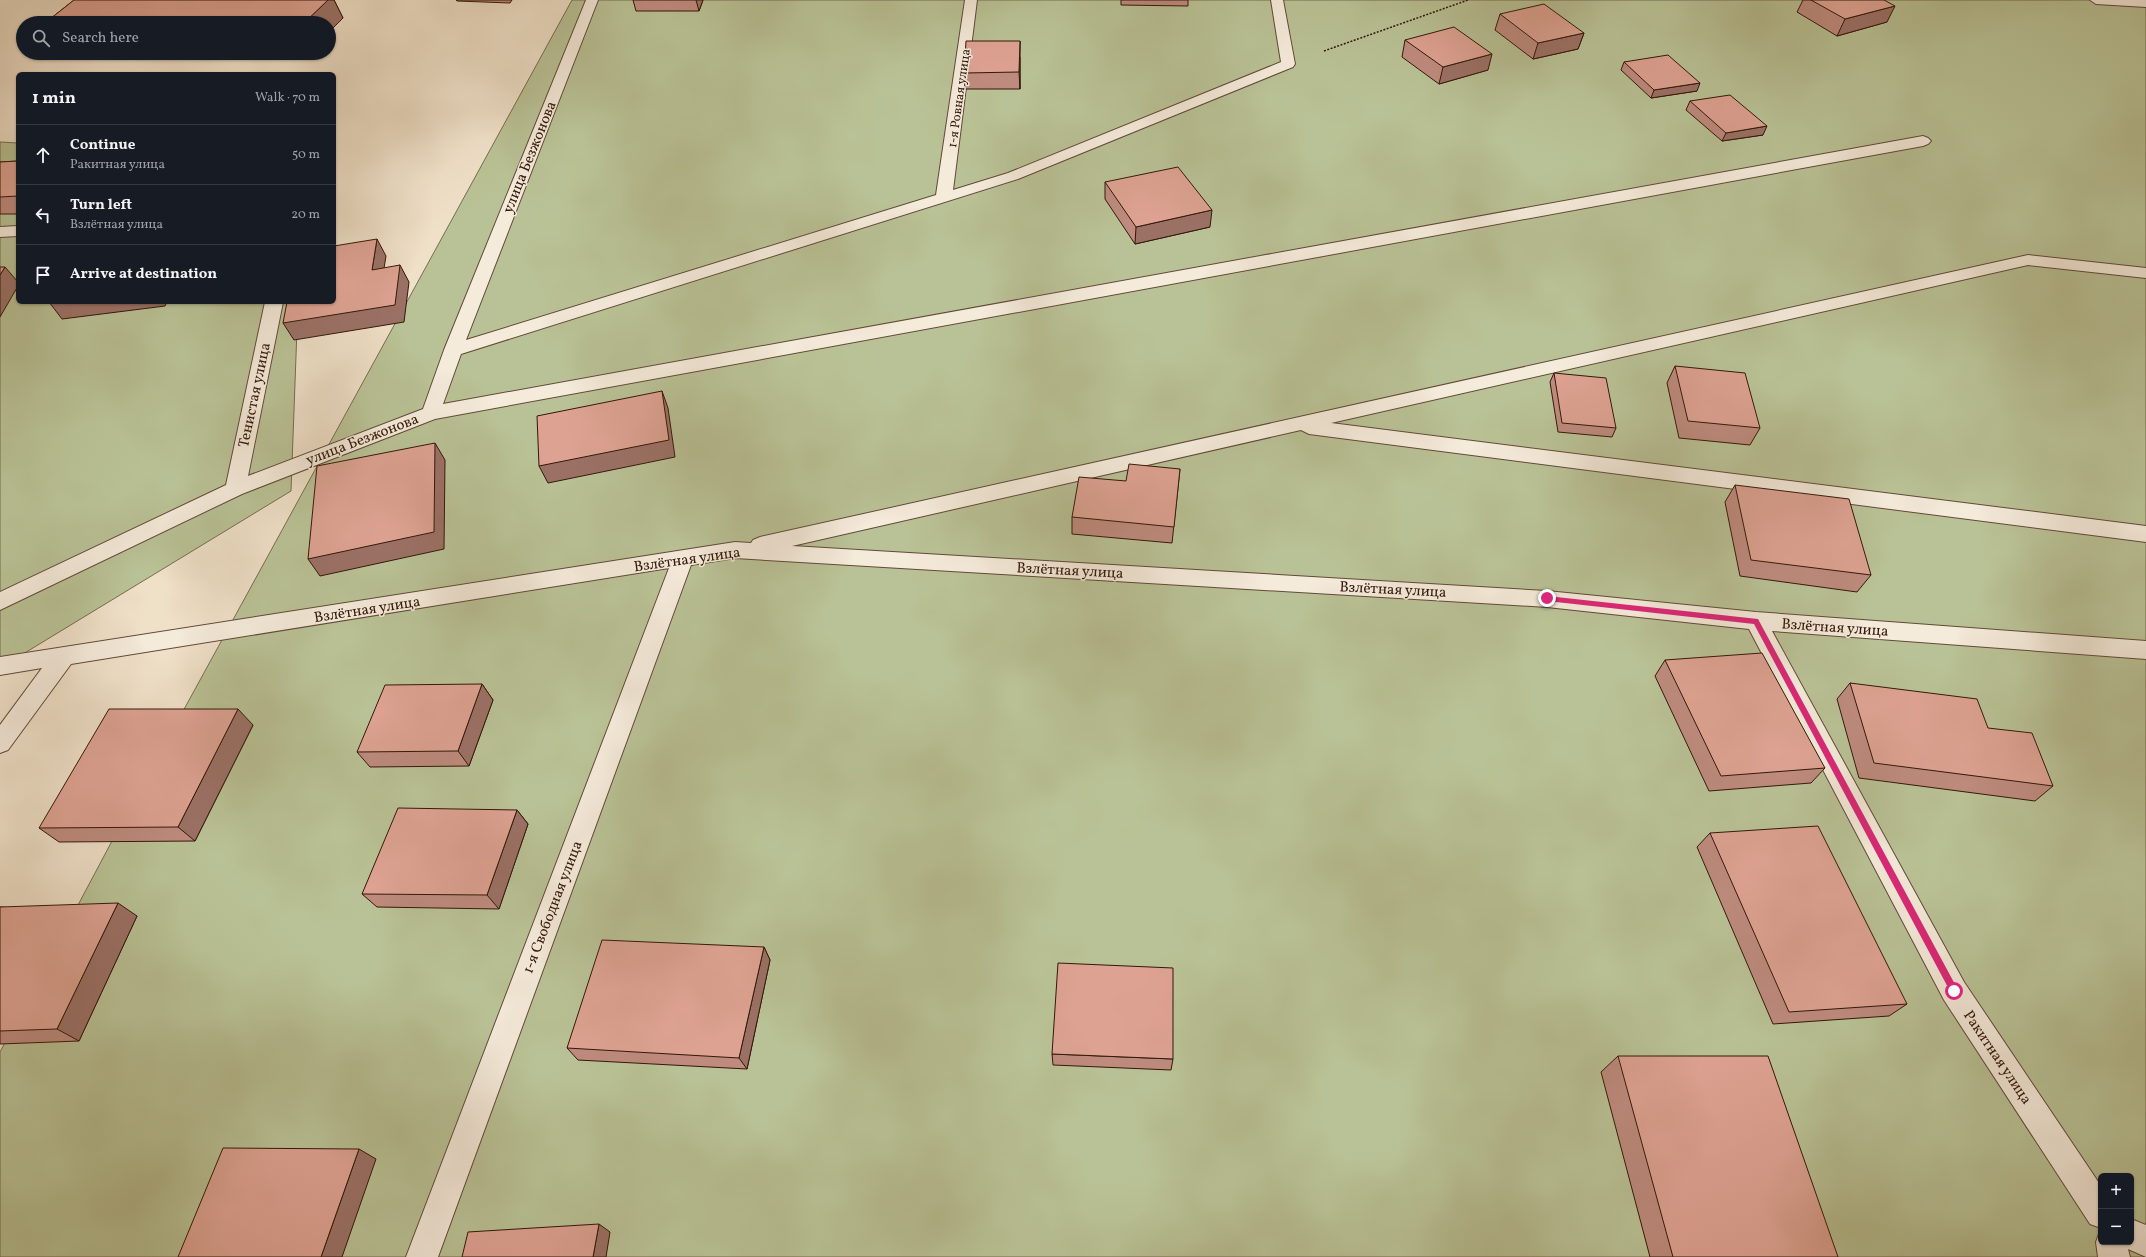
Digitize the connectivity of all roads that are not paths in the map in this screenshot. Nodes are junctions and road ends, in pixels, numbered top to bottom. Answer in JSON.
{"nodes":[{"id":1,"x":592,"y":0,"type":"edge"},
{"id":2,"x":971,"y":0,"type":"edge"},
{"id":3,"x":1277,"y":0,"type":"edge"},
{"id":4,"x":2096,"y":0,"type":"edge"},
{"id":5,"x":2146,"y":3,"type":"edge"},
{"id":6,"x":1924,"y":141,"type":"dead end"},
{"id":7,"x":944,"y":196,"type":"junction"},
{"id":8,"x":16,"y":231,"type":"edge"},
{"id":9,"x":0,"y":232,"type":"edge"},
{"id":10,"x":2146,"y":273,"type":"edge"},
{"id":11,"x":274,"y":304,"type":"edge"},
{"id":12,"x":453,"y":350,"type":"junction"},
{"id":13,"x":431,"y":413,"type":"junction"},
{"id":14,"x":1294,"y":425,"type":"junction"},
{"id":15,"x":235,"y":489,"type":"junction"},
{"id":16,"x":2146,"y":534,"type":"edge"},
{"id":17,"x":735,"y":550,"type":"junction"},
{"id":18,"x":683,"y":558,"type":"junction"},
{"id":19,"x":0,"y":602,"type":"edge"},
{"id":20,"x":1756,"y":621,"type":"junction"},
{"id":21,"x":2146,"y":650,"type":"edge"},
{"id":22,"x":63,"y":657,"type":"junction"},
{"id":23,"x":0,"y":666,"type":"edge"},
{"id":24,"x":0,"y":743,"type":"edge"},
{"id":25,"x":2098,"y":1209,"type":"edge"},
{"id":26,"x":2134,"y":1236,"type":"edge"},
{"id":27,"x":2146,"y":1242,"type":"edge"},
{"id":28,"x":2112,"y":1245,"type":"edge"},
{"id":29,"x":422,"y":1257,"type":"edge"},
{"id":30,"x":2114,"y":1257,"type":"edge"}],
"edges":[{"from":1,"to":12,"type":"street","name":"улица Безжонова"},
{"from":2,"to":7,"type":"street","name":"1-я Ровная улица"},
{"from":3,"to":7,"type":"street"},
{"from":4,"to":5,"type":"street"},
{"from":6,"to":13,"type":"street"},
{"from":7,"to":12,"type":"street"},
{"from":8,"to":9,"type":"street"},
{"from":10,"to":14,"type":"street"},
{"from":11,"to":15,"type":"street","name":"Тенистая улица"},
{"from":12,"to":13,"type":"street","name":"улица Безжонова"},
{"from":13,"to":15,"type":"street","name":"улица Безжонова"},
{"from":14,"to":16,"type":"street"},
{"from":14,"to":17,"type":"street"},
{"from":15,"to":19,"type":"street","name":"улица Безжонова"},
{"from":17,"to":18,"type":"street","name":"Взлётная улица"},
{"from":17,"to":20,"type":"street","name":"Взлётная улица"},
{"from":18,"to":22,"type":"street","name":"Взлётная улица"},
{"from":18,"to":29,"type":"street","name":"1-я Свободная улица"},
{"from":20,"to":21,"type":"street","name":"Взлётная улица"},
{"from":20,"to":25,"type":"street","name":"Ракитная улица"},
{"from":22,"to":23,"type":"street","name":"Взлётная улица"},
{"from":22,"to":24,"type":"street"},
{"from":26,"to":27,"type":"street"},
{"from":28,"to":30,"type":"street"}]}
